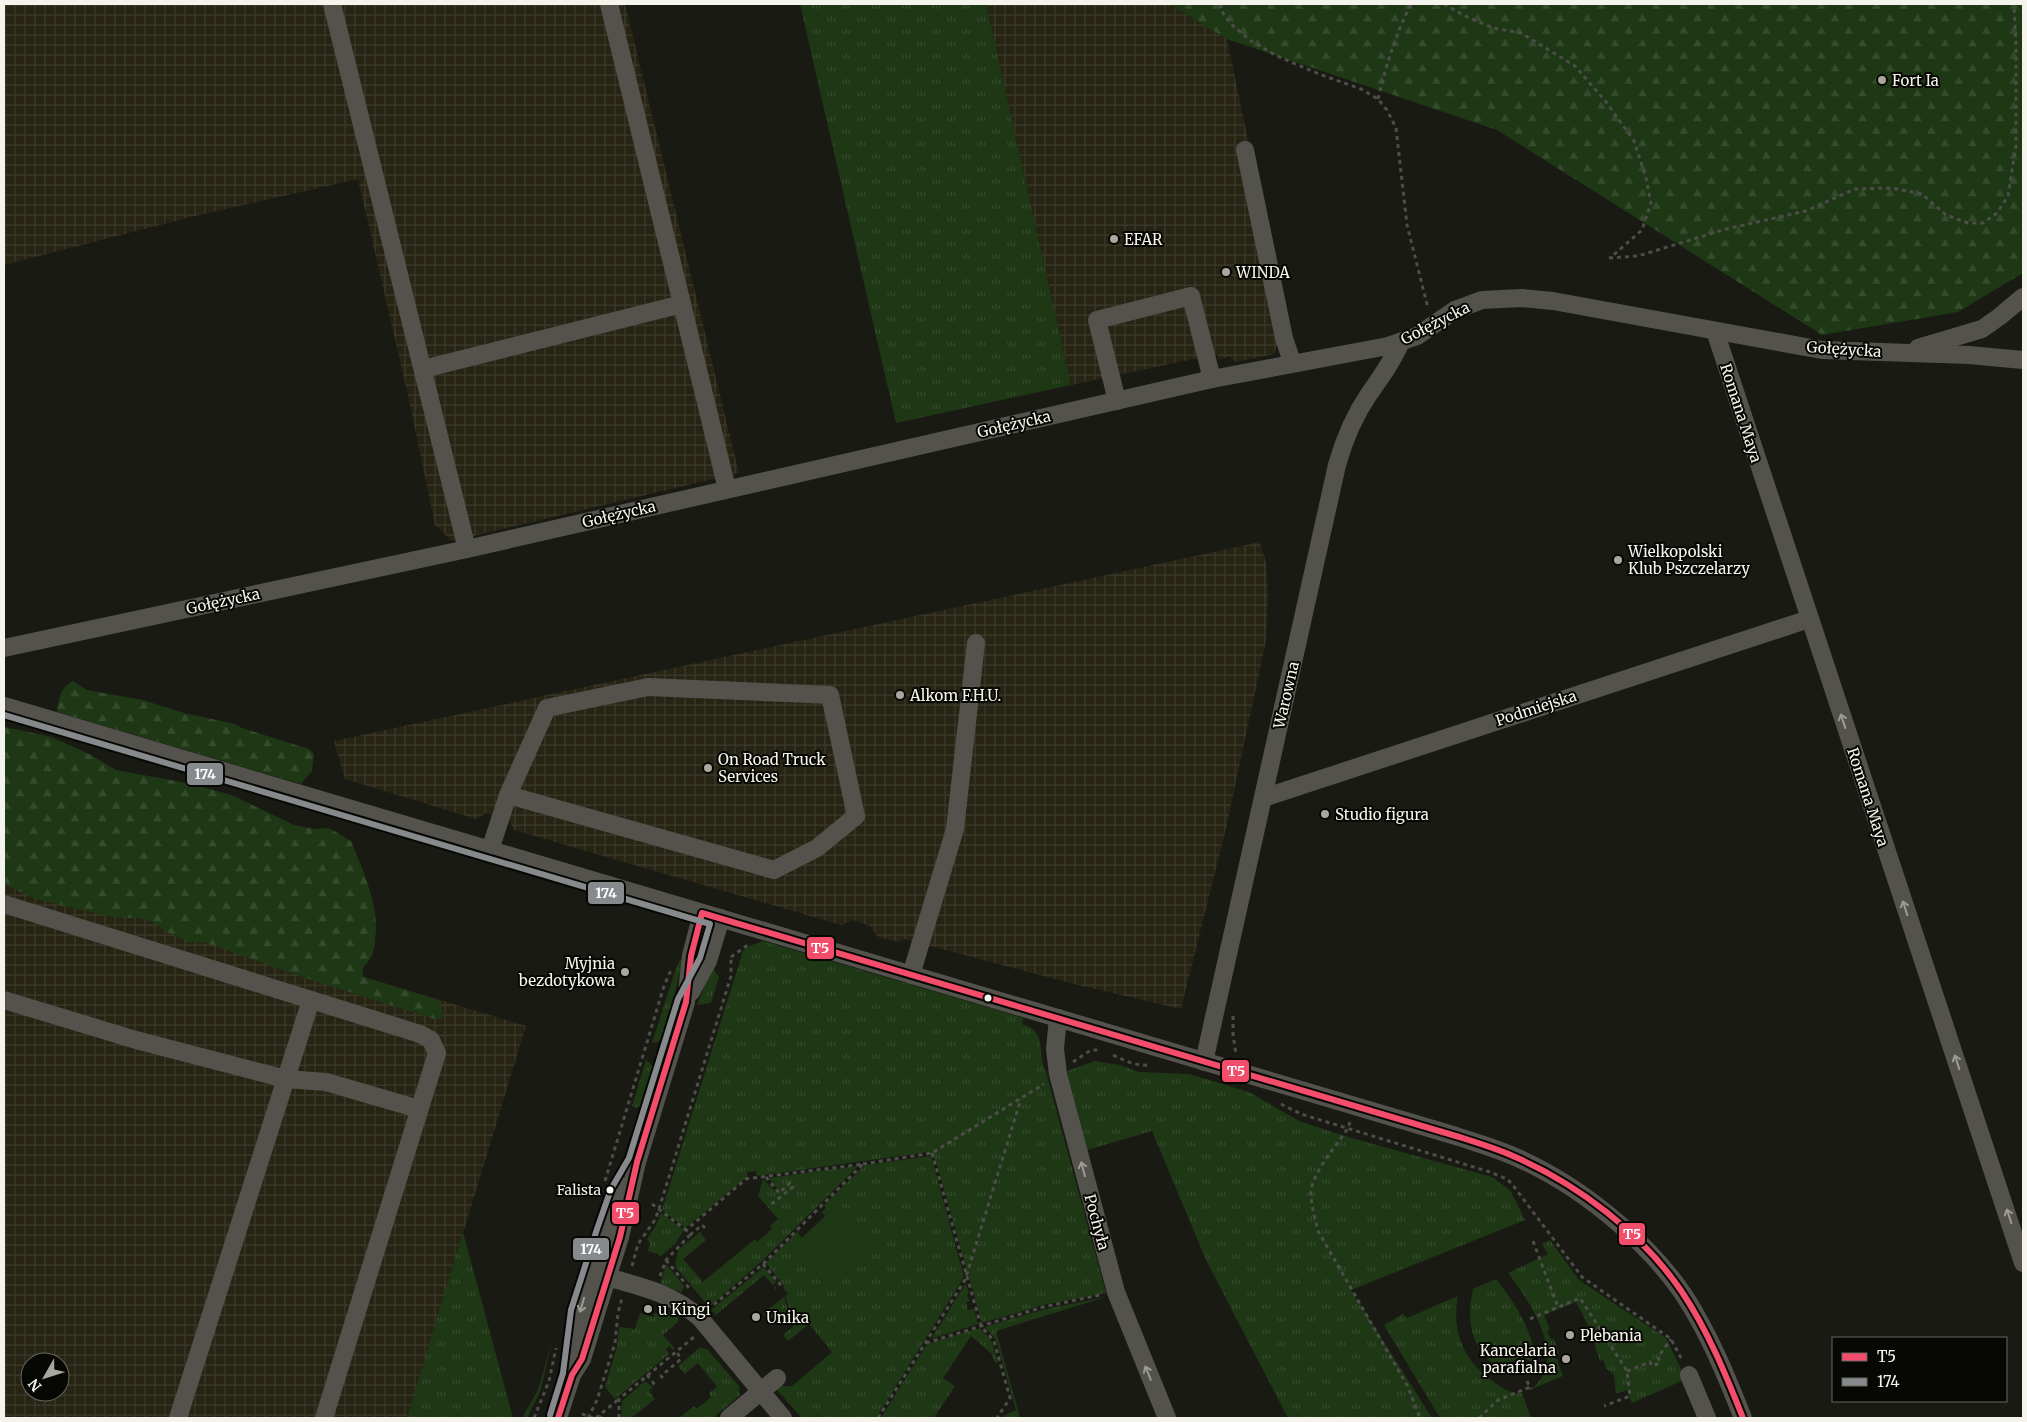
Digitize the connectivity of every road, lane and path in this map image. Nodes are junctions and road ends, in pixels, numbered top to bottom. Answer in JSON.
{"nodes":[{"id":1,"x":332,"y":4,"type":"edge"},
{"id":2,"x":609,"y":4,"type":"edge"},
{"id":3,"x":1221,"y":4,"type":"edge"},
{"id":4,"x":1411,"y":4,"type":"edge"},
{"id":5,"x":1444,"y":4,"type":"edge"},
{"id":6,"x":2014,"y":4,"type":"edge"},
{"id":7,"x":1378,"y":98,"type":"junction"},
{"id":8,"x":1245,"y":150,"type":"dead end"},
{"id":9,"x":2023,"y":297,"type":"edge"},
{"id":10,"x":682,"y":304,"type":"junction"},
{"id":11,"x":1433,"y":326,"type":"junction"},
{"id":12,"x":1715,"y":331,"type":"junction"},
{"id":13,"x":1401,"y":342,"type":"junction"},
{"id":14,"x":1906,"y":352,"type":"junction"},
{"id":15,"x":2023,"y":360,"type":"edge"},
{"id":16,"x":1292,"y":362,"type":"junction"},
{"id":17,"x":423,"y":370,"type":"junction"},
{"id":18,"x":1212,"y":379,"type":"junction"},
{"id":19,"x":1117,"y":401,"type":"junction"},
{"id":20,"x":727,"y":490,"type":"junction"},
{"id":21,"x":467,"y":549,"type":"junction"},
{"id":22,"x":1809,"y":619,"type":"junction"},
{"id":23,"x":976,"y":643,"type":"dead end"},
{"id":24,"x":4,"y":648,"type":"edge"},
{"id":25,"x":4,"y":706,"type":"edge"},
{"id":26,"x":508,"y":795,"type":"junction"},
{"id":27,"x":1263,"y":798,"type":"junction"},
{"id":28,"x":490,"y":850,"type":"junction"},
{"id":29,"x":4,"y":904,"type":"edge"},
{"id":30,"x":702,"y":913,"type":"junction"},
{"id":31,"x":721,"y":918,"type":"junction"},
{"id":32,"x":732,"y":957,"type":"dead end"},
{"id":33,"x":911,"y":975,"type":"junction"},
{"id":34,"x":4,"y":1000,"type":"edge"},
{"id":35,"x":311,"y":1000,"type":"junction"},
{"id":36,"x":686,"y":1002,"type":"junction"},
{"id":37,"x":1234,"y":1012,"type":"dead end"},
{"id":38,"x":1058,"y":1018,"type":"junction"},
{"id":39,"x":1239,"y":1057,"type":"dead end"},
{"id":40,"x":1204,"y":1062,"type":"junction"},
{"id":41,"x":1157,"y":1066,"type":"dead end"},
{"id":42,"x":1058,"y":1074,"type":"junction"},
{"id":43,"x":286,"y":1079,"type":"junction"},
{"id":44,"x":1021,"y":1098,"type":"junction"},
{"id":45,"x":1276,"y":1101,"type":"dead end"},
{"id":46,"x":1354,"y":1106,"type":"junction"},
{"id":47,"x":419,"y":1109,"type":"junction"},
{"id":48,"x":1348,"y":1128,"type":"junction"},
{"id":49,"x":932,"y":1153,"type":"junction"},
{"id":50,"x":637,"y":1162,"type":"junction"},
{"id":51,"x":863,"y":1164,"type":"junction"},
{"id":52,"x":765,"y":1177,"type":"junction"},
{"id":53,"x":652,"y":1204,"type":"dead end"},
{"id":54,"x":768,"y":1207,"type":"dead end"},
{"id":55,"x":659,"y":1209,"type":"junction"},
{"id":56,"x":705,"y":1228,"type":"dead end"},
{"id":57,"x":686,"y":1230,"type":"junction"},
{"id":58,"x":690,"y":1235,"type":"junction"},
{"id":59,"x":1532,"y":1240,"type":"dead end"},
{"id":60,"x":666,"y":1260,"type":"junction"},
{"id":61,"x":2023,"y":1262,"type":"edge"},
{"id":62,"x":763,"y":1264,"type":"junction"},
{"id":63,"x":966,"y":1275,"type":"junction"},
{"id":64,"x":603,"y":1276,"type":"junction"},
{"id":65,"x":627,"y":1283,"type":"junction"},
{"id":66,"x":690,"y":1288,"type":"dead end"},
{"id":67,"x":775,"y":1288,"type":"dead end"},
{"id":68,"x":656,"y":1291,"type":"junction"},
{"id":69,"x":1116,"y":1292,"type":"junction"},
{"id":70,"x":1558,"y":1307,"type":"junction"},
{"id":71,"x":700,"y":1318,"type":"junction"},
{"id":72,"x":1530,"y":1319,"type":"dead end"},
{"id":73,"x":981,"y":1326,"type":"junction"},
{"id":74,"x":1671,"y":1338,"type":"junction"},
{"id":75,"x":925,"y":1343,"type":"junction"},
{"id":76,"x":676,"y":1351,"type":"junction"},
{"id":77,"x":1547,"y":1364,"type":"dead end"},
{"id":78,"x":1542,"y":1366,"type":"dead end"},
{"id":79,"x":1627,"y":1371,"type":"junction"},
{"id":80,"x":572,"y":1375,"type":"junction"},
{"id":81,"x":647,"y":1375,"type":"junction"},
{"id":82,"x":1689,"y":1375,"type":"joint"},
{"id":83,"x":663,"y":1378,"type":"dead end"},
{"id":84,"x":777,"y":1378,"type":"dead end"},
{"id":85,"x":1527,"y":1381,"type":"dead end"},
{"id":86,"x":655,"y":1385,"type":"dead end"},
{"id":87,"x":761,"y":1391,"type":"junction"},
{"id":88,"x":619,"y":1399,"type":"junction"},
{"id":89,"x":1604,"y":1406,"type":"dead end"},
{"id":90,"x":582,"y":1414,"type":"dead end"},
{"id":91,"x":178,"y":1418,"type":"edge"},
{"id":92,"x":324,"y":1418,"type":"edge"},
{"id":93,"x":558,"y":1418,"type":"edge"},
{"id":94,"x":593,"y":1418,"type":"edge"},
{"id":95,"x":602,"y":1418,"type":"edge"},
{"id":96,"x":619,"y":1418,"type":"edge"},
{"id":97,"x":730,"y":1418,"type":"edge"},
{"id":98,"x":783,"y":1418,"type":"edge"},
{"id":99,"x":878,"y":1418,"type":"edge"},
{"id":100,"x":997,"y":1418,"type":"edge"},
{"id":101,"x":1167,"y":1418,"type":"edge"},
{"id":102,"x":1420,"y":1418,"type":"edge"},
{"id":103,"x":1479,"y":1418,"type":"edge"},
{"id":104,"x":1707,"y":1418,"type":"edge"},
{"id":105,"x":1743,"y":1418,"type":"edge"}],
"edges":[{"from":1,"to":17,"type":"street"},
{"from":2,"to":10,"type":"street"},
{"from":3,"to":7,"type":"path"},
{"from":4,"to":7,"type":"path"},
{"from":5,"to":6,"type":"path"},
{"from":7,"to":11,"type":"path"},
{"from":8,"to":16,"type":"street"},
{"from":9,"to":14,"type":"street"},
{"from":10,"to":17,"type":"street"},
{"from":10,"to":20,"type":"street"},
{"from":11,"to":12,"type":"street","name":"Gołężycka"},
{"from":11,"to":13,"type":"street","name":"Gołężycka"},
{"from":12,"to":14,"type":"street","name":"Gołężycka"},
{"from":12,"to":22,"type":"street","name":"Romana Maya"},
{"from":13,"to":16,"type":"street","name":"Gołężycka"},
{"from":13,"to":27,"type":"street","name":"Warowna"},
{"from":14,"to":15,"type":"street","name":"Gołężycka"},
{"from":16,"to":18,"type":"street","name":"Gołężycka"},
{"from":17,"to":21,"type":"street"},
{"from":18,"to":19,"type":"street","name":"Gołężycka"},
{"from":18,"to":19,"type":"street"},
{"from":19,"to":20,"type":"street","name":"Gołężycka"},
{"from":20,"to":21,"type":"street","name":"Gołężycka"},
{"from":21,"to":24,"type":"street","name":"Gołężycka"},
{"from":22,"to":27,"type":"street","name":"Podmiejska"},
{"from":61,"to":22,"type":"street","name":"Romana Maya","one_way":true},
{"from":23,"to":33,"type":"street"},
{"from":25,"to":28,"type":"street"},
{"from":26,"to":26,"type":"street"},
{"from":26,"to":28,"type":"street"},
{"from":27,"to":40,"type":"street","name":"Warowna"},
{"from":28,"to":30,"type":"street"},
{"from":29,"to":35,"type":"street"},
{"from":30,"to":31,"type":"street"},
{"from":30,"to":36,"type":"street"},
{"from":31,"to":33,"type":"street"},
{"from":31,"to":36,"type":"street"},
{"from":32,"to":55,"type":"path"},
{"from":33,"to":38,"type":"street"},
{"from":34,"to":43,"type":"street"},
{"from":35,"to":43,"type":"street"},
{"from":35,"to":47,"type":"street"},
{"from":36,"to":50,"type":"street"},
{"from":37,"to":39,"type":"path"},
{"from":38,"to":40,"type":"street"},
{"from":38,"to":42,"type":"street","name":"Pochyła"},
{"from":40,"to":46,"type":"street"},
{"from":41,"to":42,"type":"path"},
{"from":42,"to":44,"type":"path"},
{"from":69,"to":42,"type":"street","name":"Pochyła","one_way":true},
{"from":43,"to":47,"type":"street"},
{"from":43,"to":91,"type":"street"},
{"from":44,"to":49,"type":"path"},
{"from":44,"to":63,"type":"path"},
{"from":45,"to":48,"type":"path"},
{"from":46,"to":48,"type":"path"},
{"from":46,"to":105,"type":"street"},
{"from":47,"to":92,"type":"street"},
{"from":48,"to":74,"type":"path"},
{"from":48,"to":102,"type":"path"},
{"from":49,"to":51,"type":"path"},
{"from":49,"to":63,"type":"path"},
{"from":50,"to":64,"type":"street"},
{"from":50,"to":80,"type":"street","one_way":true},
{"from":51,"to":52,"type":"path"},
{"from":51,"to":62,"type":"path"},
{"from":52,"to":54,"type":"path"},
{"from":52,"to":57,"type":"path"},
{"from":53,"to":55,"type":"path"},
{"from":55,"to":57,"type":"path"},
{"from":55,"to":65,"type":"path"},
{"from":56,"to":58,"type":"path"},
{"from":57,"to":58,"type":"path"},
{"from":58,"to":60,"type":"path"},
{"from":59,"to":70,"type":"path"},
{"from":60,"to":66,"type":"path"},
{"from":60,"to":68,"type":"path"},
{"from":62,"to":67,"type":"path"},
{"from":62,"to":71,"type":"path"},
{"from":63,"to":73,"type":"path"},
{"from":63,"to":75,"type":"path"},
{"from":64,"to":65,"type":"street"},
{"from":64,"to":80,"type":"street"},
{"from":65,"to":68,"type":"street"},
{"from":65,"to":94,"type":"path"},
{"from":68,"to":71,"type":"street"},
{"from":69,"to":73,"type":"path"},
{"from":101,"to":69,"type":"street","name":"Pochyła","one_way":true},
{"from":70,"to":72,"type":"path"},
{"from":70,"to":79,"type":"path"},
{"from":71,"to":76,"type":"path"},
{"from":71,"to":87,"type":"street"},
{"from":73,"to":75,"type":"path"},
{"from":73,"to":100,"type":"path"},
{"from":74,"to":79,"type":"path"},
{"from":74,"to":82,"type":"path"},
{"from":75,"to":99,"type":"path"},
{"from":76,"to":81,"type":"path"},
{"from":76,"to":83,"type":"path"},
{"from":77,"to":78,"type":"path"},
{"from":79,"to":89,"type":"path"},
{"from":80,"to":93,"type":"street"},
{"from":81,"to":86,"type":"path"},
{"from":81,"to":88,"type":"path"},
{"from":82,"to":104,"type":"street"},
{"from":84,"to":87,"type":"street"},
{"from":85,"to":103,"type":"path"},
{"from":87,"to":97,"type":"street"},
{"from":87,"to":98,"type":"street"},
{"from":88,"to":94,"type":"path"},
{"from":88,"to":96,"type":"path"},
{"from":90,"to":94,"type":"path"},
{"from":94,"to":95,"type":"path"}]}
